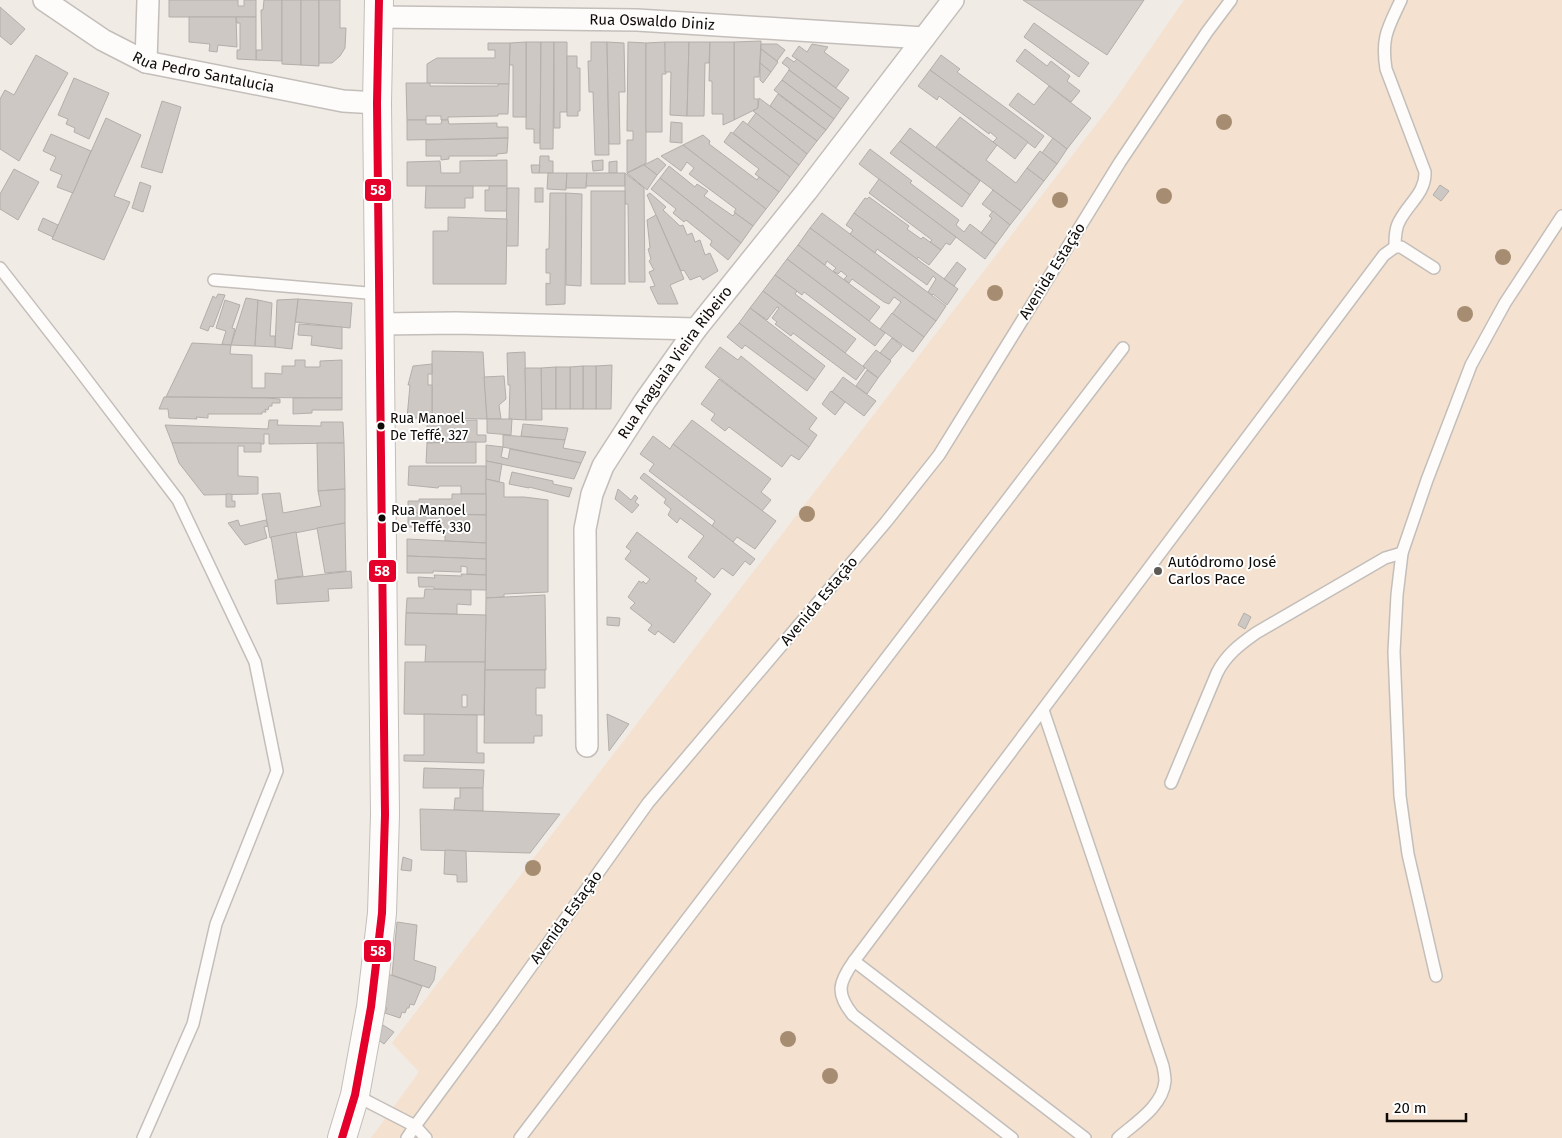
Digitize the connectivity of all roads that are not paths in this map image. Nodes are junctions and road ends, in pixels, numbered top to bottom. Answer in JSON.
{"nodes":[{"id":1,"x":44,"y":0,"type":"edge"},
{"id":2,"x":148,"y":0,"type":"edge"},
{"id":3,"x":953,"y":0,"type":"edge"},
{"id":4,"x":1231,"y":0,"type":"edge"},
{"id":5,"x":1401,"y":0,"type":"edge"},
{"id":6,"x":378,"y":9,"type":"edge"},
{"id":7,"x":924,"y":38,"type":"junction"},
{"id":8,"x":146,"y":62,"type":"junction"},
{"id":9,"x":377,"y":103,"type":"junction"},
{"id":10,"x":1562,"y":216,"type":"edge"},
{"id":11,"x":1395,"y":247,"type":"junction"},
{"id":12,"x":0,"y":268,"type":"edge"},
{"id":13,"x":1434,"y":268,"type":"dead end"},
{"id":14,"x":214,"y":280,"type":"dead end"},
{"id":15,"x":379,"y":294,"type":"junction"},
{"id":16,"x":379,"y":324,"type":"junction"},
{"id":17,"x":696,"y":329,"type":"junction"},
{"id":18,"x":1123,"y":348,"type":"dead end"},
{"id":19,"x":1402,"y":553,"type":"junction"},
{"id":20,"x":1043,"y":710,"type":"junction"},
{"id":21,"x":587,"y":746,"type":"dead end"},
{"id":22,"x":1171,"y":784,"type":"dead end"},
{"id":23,"x":854,"y":961,"type":"junction"},
{"id":24,"x":1436,"y":976,"type":"dead end"},
{"id":25,"x":356,"y":1095,"type":"junction"},
{"id":26,"x":415,"y":1126,"type":"junction"},
{"id":27,"x":143,"y":1138,"type":"edge"},
{"id":28,"x":342,"y":1138,"type":"edge"},
{"id":29,"x":407,"y":1138,"type":"edge"},
{"id":30,"x":426,"y":1138,"type":"edge"},
{"id":31,"x":520,"y":1138,"type":"edge"},
{"id":32,"x":1012,"y":1138,"type":"edge"},
{"id":33,"x":1085,"y":1138,"type":"edge"},
{"id":34,"x":1118,"y":1138,"type":"edge"}],
"edges":[{"from":1,"to":8,"type":"street","name":"Rua Pedro Santalucia"},
{"from":2,"to":8,"type":"street"},
{"from":3,"to":7,"type":"street","name":"Rua Araguaia Vieira Ribeiro"},
{"from":4,"to":26,"type":"lane","name":"Avenida Estação"},
{"from":5,"to":11,"type":"lane"},
{"from":6,"to":7,"type":"street","name":"Rua Oswaldo Diniz"},
{"from":6,"to":9,"type":"street"},
{"from":7,"to":17,"type":"street","name":"Rua Araguaia Vieira Ribeiro"},
{"from":8,"to":9,"type":"street","name":"Rua Pedro Santalucia"},
{"from":9,"to":15,"type":"street"},
{"from":10,"to":19,"type":"lane"},
{"from":11,"to":13,"type":"lane"},
{"from":11,"to":20,"type":"lane"},
{"from":12,"to":27,"type":"lane"},
{"from":14,"to":15,"type":"lane"},
{"from":15,"to":16,"type":"street"},
{"from":16,"to":17,"type":"street"},
{"from":16,"to":25,"type":"street"},
{"from":17,"to":21,"type":"street","name":"Rua Araguaia Vieira Ribeiro"},
{"from":18,"to":31,"type":"lane"},
{"from":19,"to":22,"type":"lane"},
{"from":19,"to":24,"type":"lane"},
{"from":20,"to":23,"type":"lane"},
{"from":20,"to":34,"type":"lane"},
{"from":23,"to":32,"type":"lane"},
{"from":23,"to":33,"type":"lane"},
{"from":25,"to":26,"type":"lane"},
{"from":25,"to":28,"type":"street"},
{"from":26,"to":29,"type":"lane","name":"Avenida Estação"},
{"from":26,"to":30,"type":"lane"}]}
